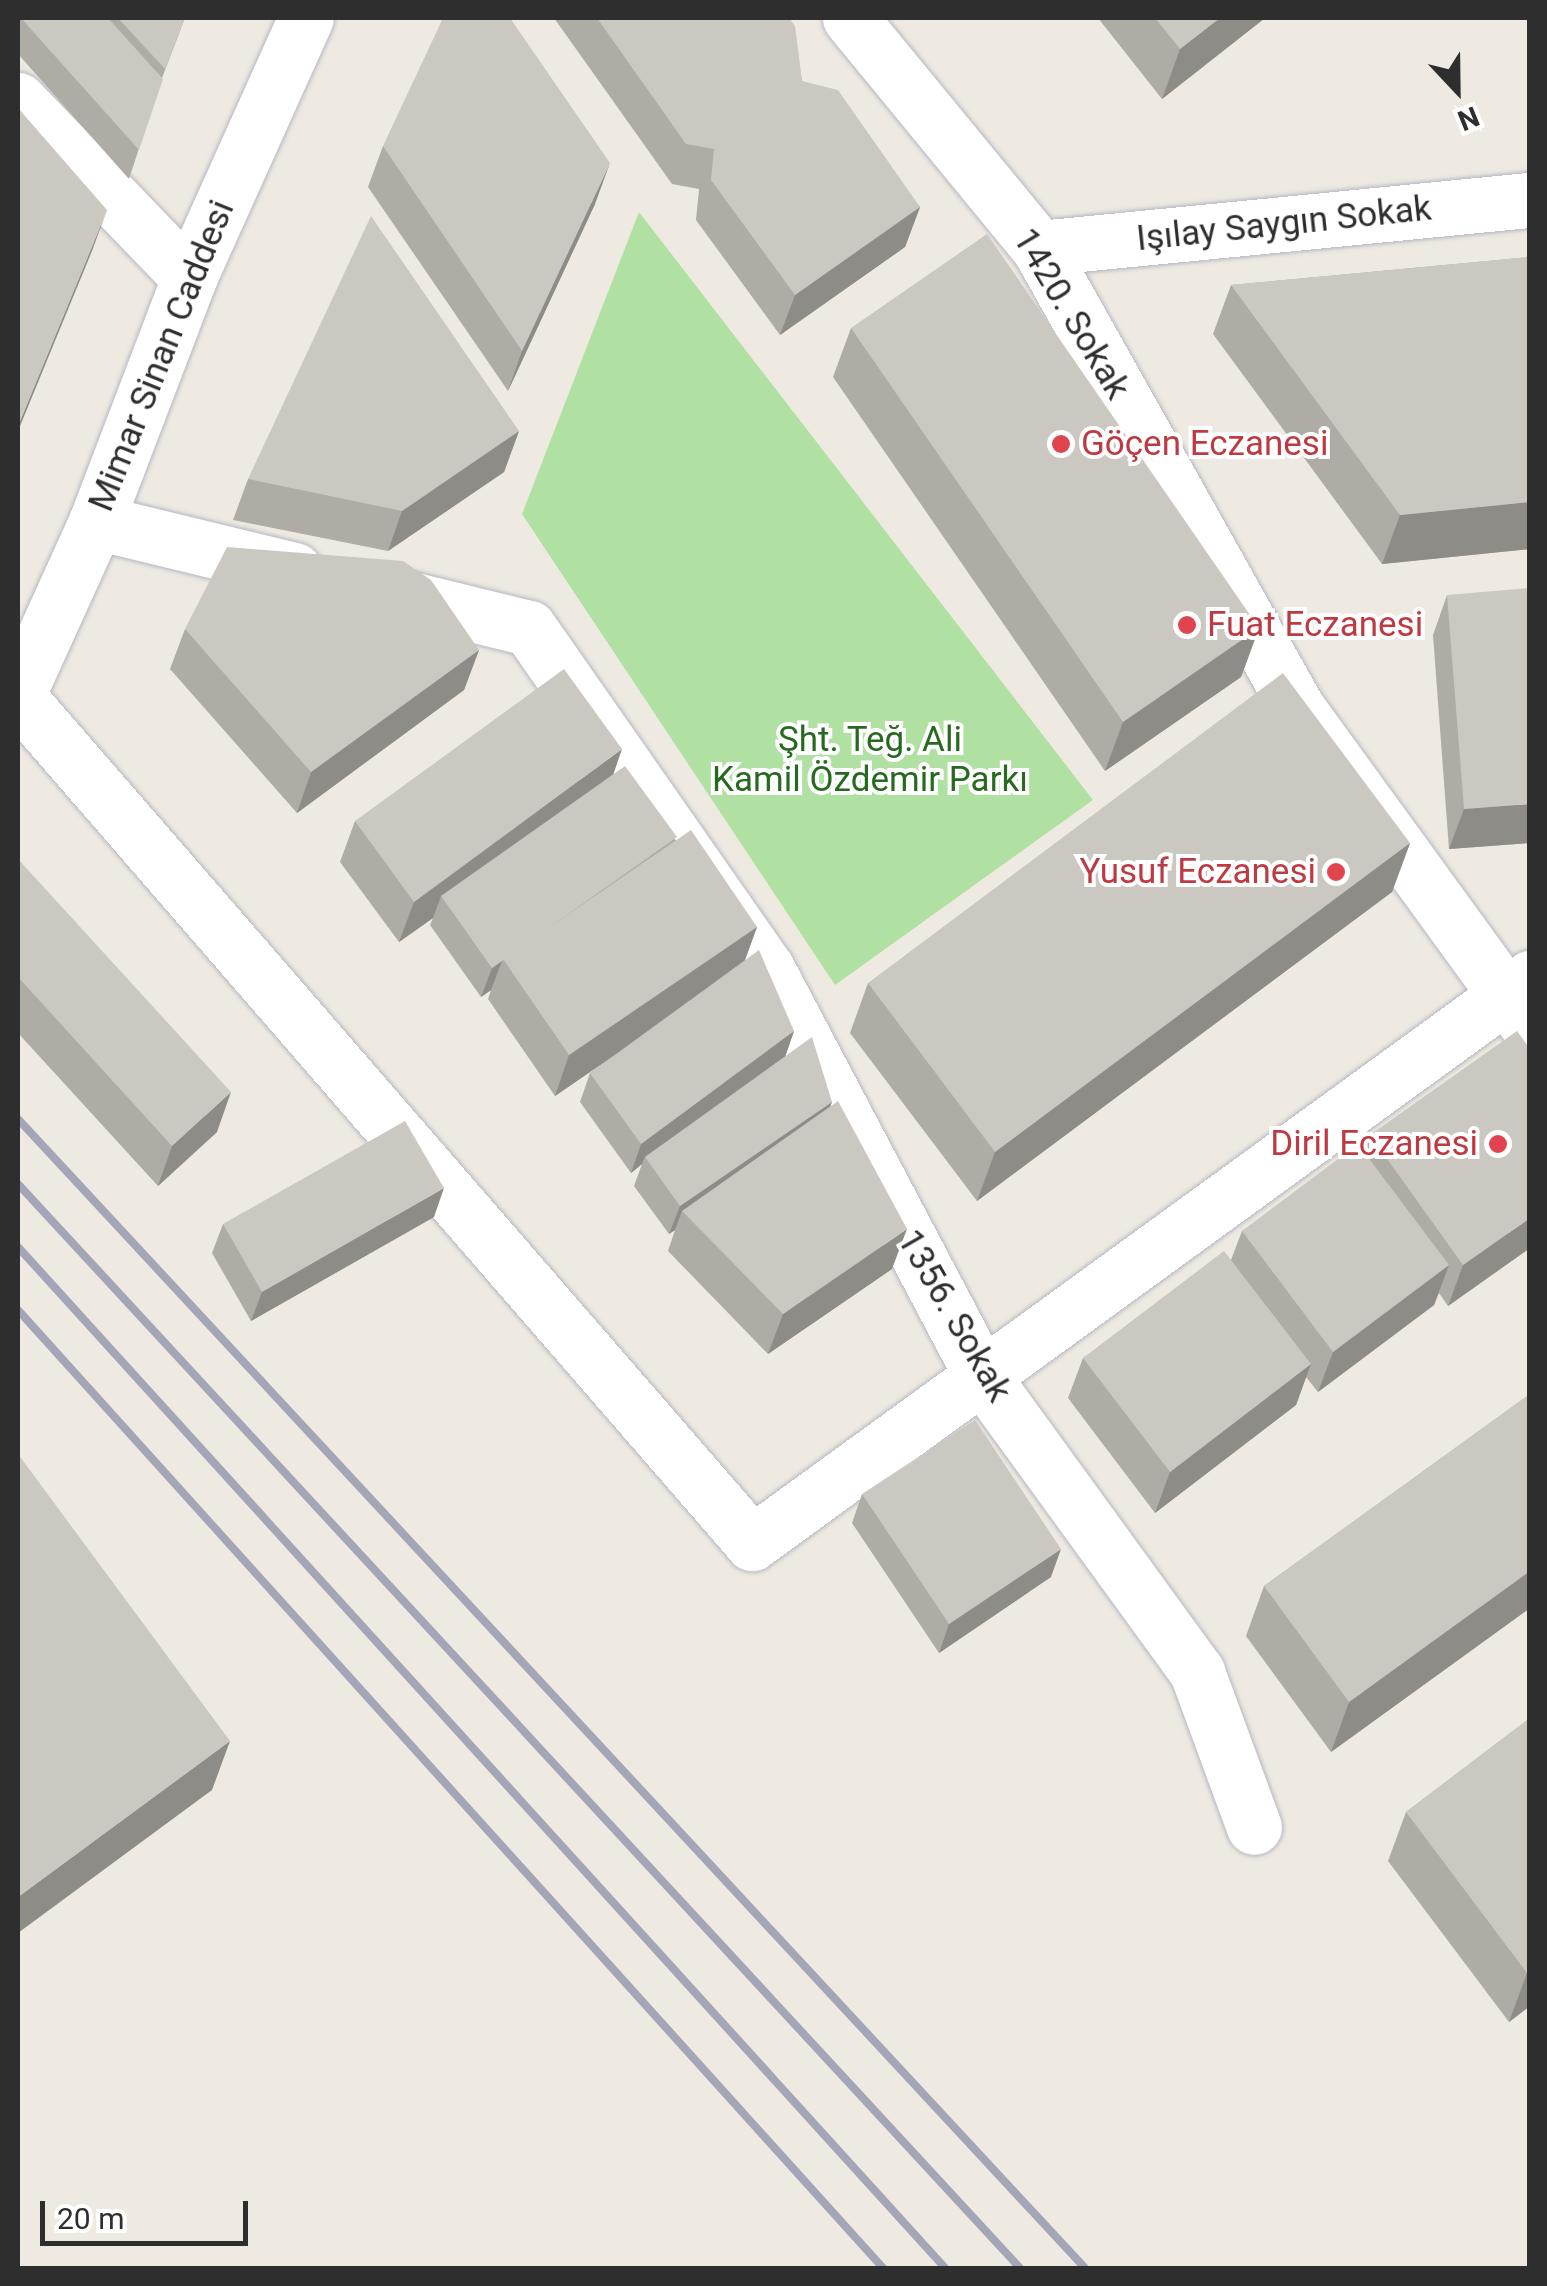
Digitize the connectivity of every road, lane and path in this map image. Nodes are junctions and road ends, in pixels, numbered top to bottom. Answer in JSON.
{"nodes":[{"id":1,"x":306,"y":18,"type":"edge"},
{"id":2,"x":850,"y":18,"type":"edge"},
{"id":3,"x":18,"y":100,"type":"edge"},
{"id":4,"x":1530,"y":200,"type":"edge"},
{"id":5,"x":1038,"y":248,"type":"junction"},
{"id":6,"x":189,"y":278,"type":"junction"},
{"id":7,"x":96,"y":522,"type":"junction"},
{"id":8,"x":18,"y":696,"type":"edge"},
{"id":9,"x":1521,"y":1001,"type":"edge"},
{"id":10,"x":982,"y":1376,"type":"junction"},
{"id":11,"x":1254,"y":1826,"type":"dead end"}],
"edges":[{"from":1,"to":6,"type":"street","name":"Mimar Sinan Caddesi"},
{"from":2,"to":5,"type":"street","name":"1420. Sokak"},
{"from":3,"to":6,"type":"street"},
{"from":4,"to":5,"type":"street","name":"Işılay Saygın Sokak"},
{"from":5,"to":9,"type":"street","name":"1420. Sokak"},
{"from":6,"to":7,"type":"street","name":"Mimar Sinan Caddesi"},
{"from":7,"to":8,"type":"street","name":"Mimar Sinan Caddesi"},
{"from":7,"to":10,"type":"street","name":"1356. Sokak"},
{"from":8,"to":10,"type":"street"},
{"from":9,"to":10,"type":"street"},
{"from":10,"to":11,"type":"street","name":"1356. Sokak"}]}
